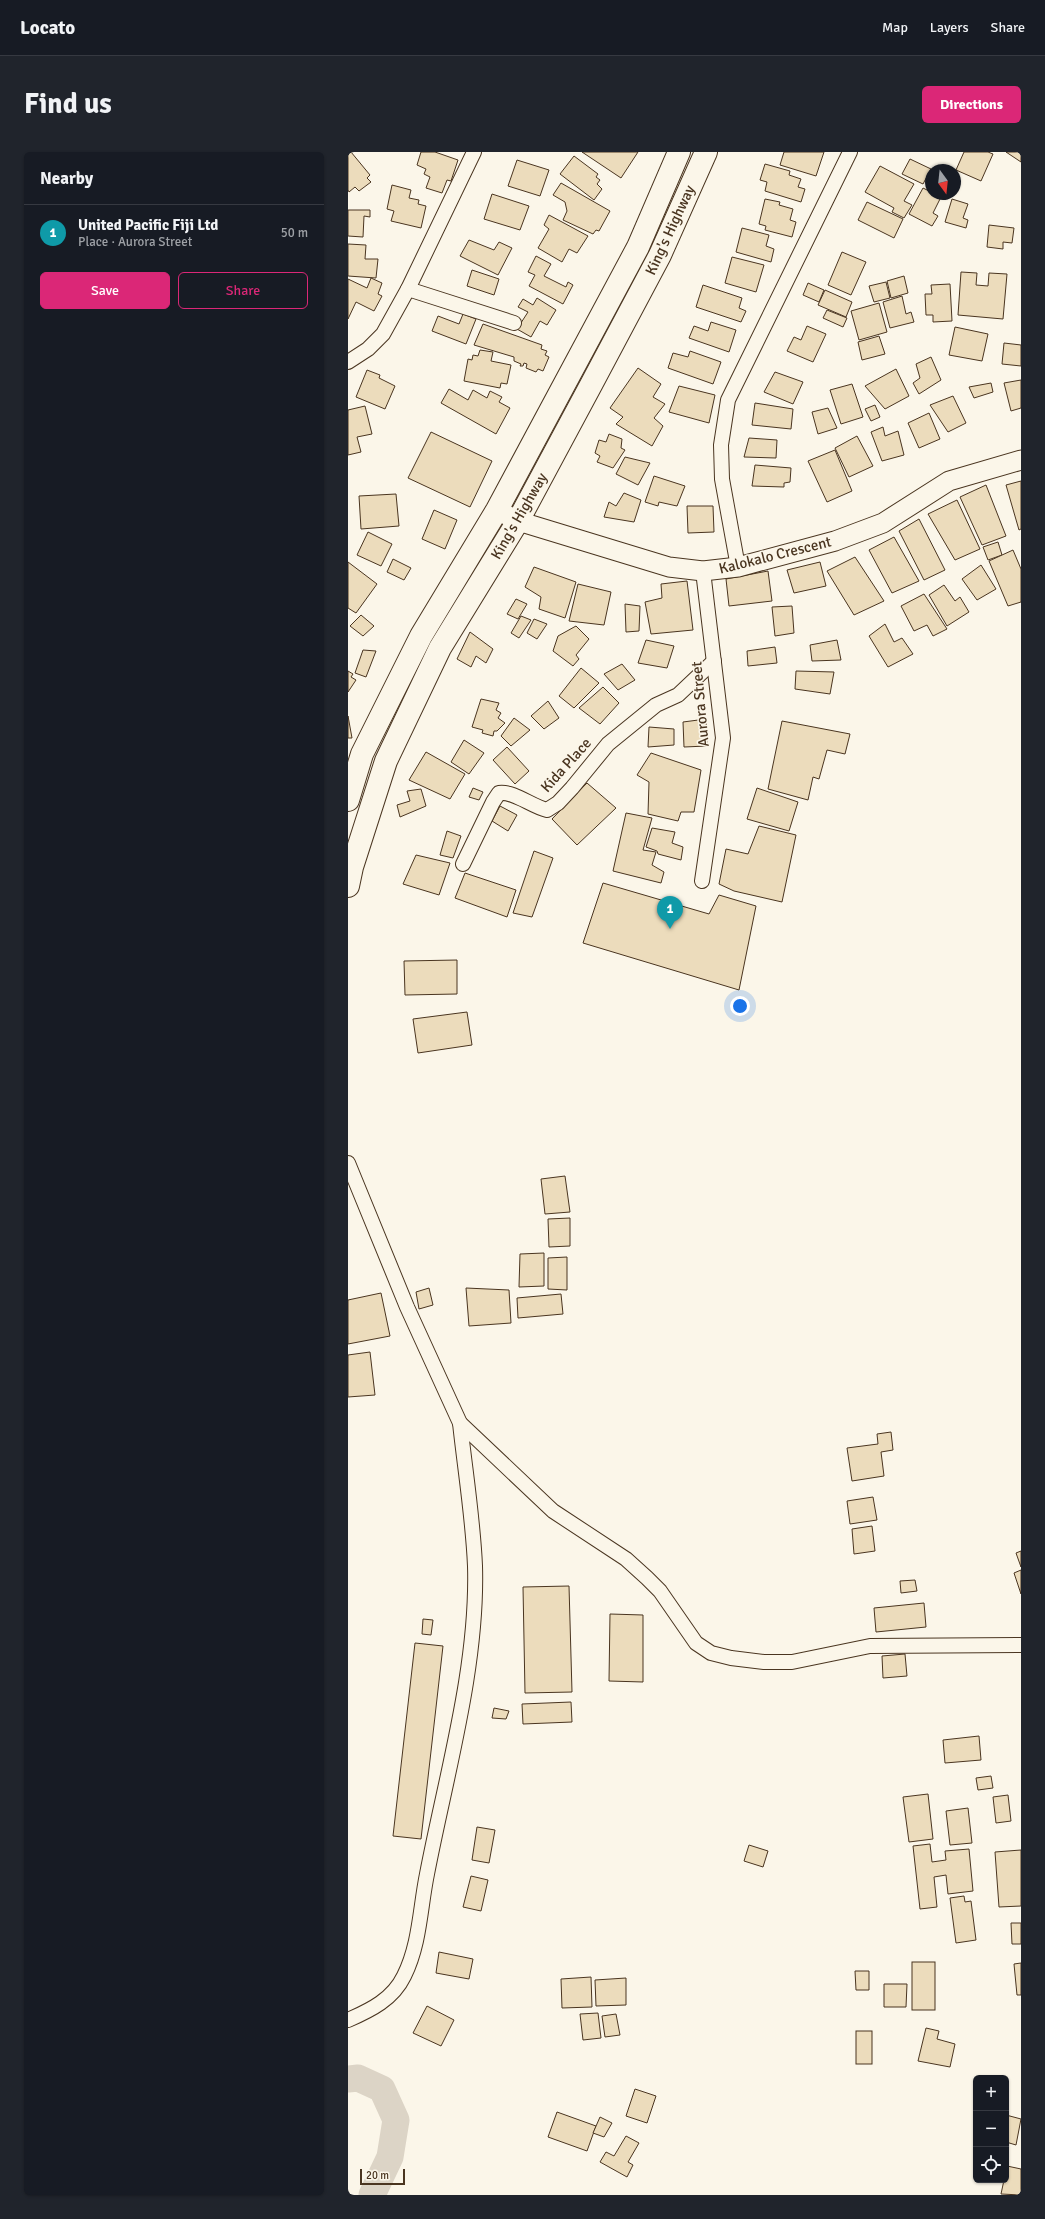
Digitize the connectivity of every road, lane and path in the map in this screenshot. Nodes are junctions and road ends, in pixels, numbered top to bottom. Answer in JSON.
{"nodes":[{"id":1,"x":474,"y":152,"type":"edge"},
{"id":2,"x":679,"y":152,"type":"edge"},
{"id":3,"x":706,"y":152,"type":"edge"},
{"id":4,"x":850,"y":152,"type":"edge"},
{"id":5,"x":408,"y":289,"type":"junction"},
{"id":6,"x":514,"y":323,"type":"dead end"},
{"id":7,"x":348,"y":362,"type":"edge"},
{"id":8,"x":1021,"y":460,"type":"edge"},
{"id":9,"x":497,"y":510,"type":"junction"},
{"id":10,"x":518,"y":521,"type":"junction"},
{"id":11,"x":738,"y":567,"type":"junction"},
{"id":12,"x":703,"y":571,"type":"junction"},
{"id":13,"x":714,"y":662,"type":"junction"},
{"id":14,"x":348,"y":800,"type":"edge"},
{"id":15,"x":463,"y":864,"type":"dead end"},
{"id":16,"x":702,"y":881,"type":"dead end"},
{"id":17,"x":348,"y":886,"type":"edge"},
{"id":18,"x":348,"y":1163,"type":"edge"},
{"id":19,"x":460,"y":1423,"type":"junction"},
{"id":20,"x":1021,"y":1646,"type":"edge"},
{"id":21,"x":348,"y":2020,"type":"edge"}],
"edges":[{"from":1,"to":5,"type":"street"},
{"from":2,"to":9,"type":"highway","name":"King's Highway"},
{"from":3,"to":10,"type":"highway","name":"King's Highway"},
{"from":4,"to":11,"type":"street"},
{"from":5,"to":6,"type":"street"},
{"from":5,"to":7,"type":"street"},
{"from":8,"to":11,"type":"street","name":"Kalokalo Crescent"},
{"from":9,"to":10,"type":"street","name":"Kalokalo Crescent"},
{"from":9,"to":14,"type":"highway","name":"King's Highway"},
{"from":10,"to":12,"type":"street","name":"Kalokalo Crescent"},
{"from":10,"to":17,"type":"highway","name":"King's Highway"},
{"from":11,"to":12,"type":"street","name":"Kalokalo Crescent"},
{"from":12,"to":13,"type":"street","name":"Aurora Street"},
{"from":13,"to":15,"type":"street","name":"Kida Place"},
{"from":13,"to":16,"type":"street","name":"Aurora Street"},
{"from":18,"to":19,"type":"street"},
{"from":19,"to":20,"type":"street"},
{"from":19,"to":21,"type":"street"}]}
